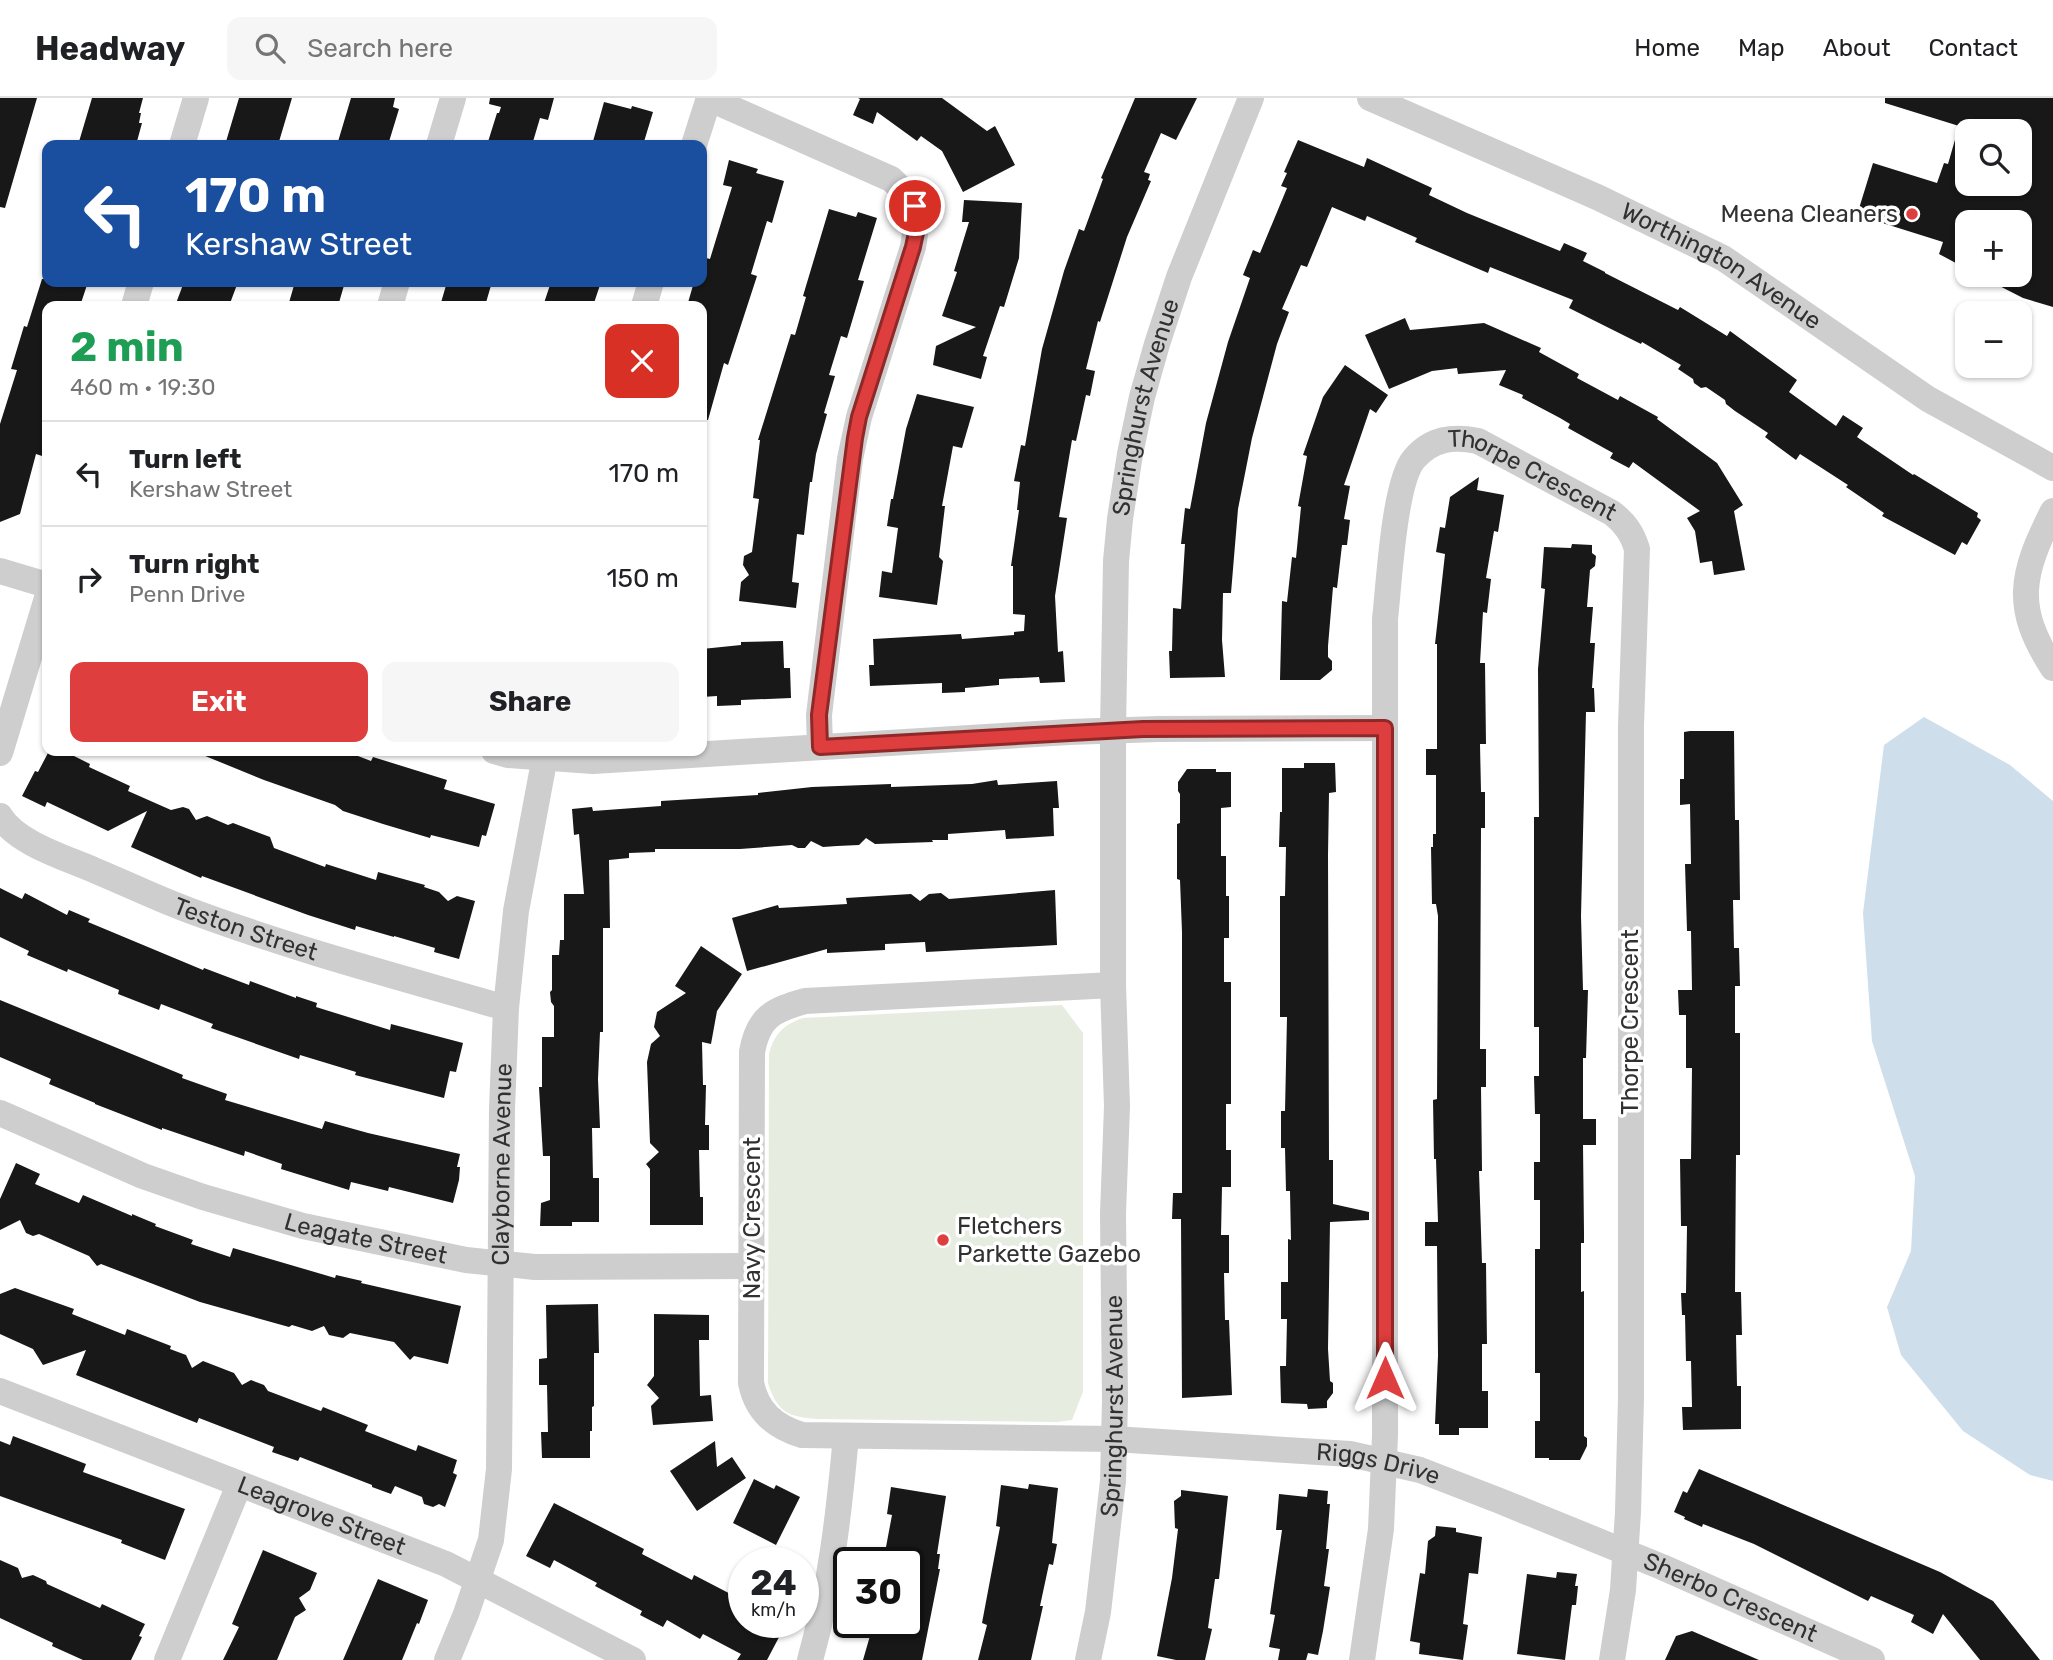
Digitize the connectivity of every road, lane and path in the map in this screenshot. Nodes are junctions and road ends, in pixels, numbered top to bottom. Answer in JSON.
{"nodes":[{"id":1,"x":196,"y":98,"type":"edge"},
{"id":2,"x":453,"y":98,"type":"edge"},
{"id":3,"x":709,"y":98,"type":"edge"},
{"id":4,"x":1251,"y":98,"type":"edge"},
{"id":5,"x":1370,"y":98,"type":"edge"},
{"id":6,"x":183,"y":140,"type":"edge"},
{"id":7,"x":440,"y":140,"type":"edge"},
{"id":8,"x":696,"y":140,"type":"edge"},
{"id":9,"x":2053,"y":468,"type":"edge"},
{"id":10,"x":2053,"y":511,"type":"edge"},
{"id":11,"x":0,"y":571,"type":"edge"},
{"id":12,"x":42,"y":584,"type":"edge"},
{"id":13,"x":42,"y":614,"type":"edge"},
{"id":14,"x":2053,"y":668,"type":"edge"},
{"id":15,"x":1385,"y":728,"type":"junction"},
{"id":16,"x":1113,"y":730,"type":"junction"},
{"id":17,"x":820,"y":747,"type":"junction"},
{"id":18,"x":0,"y":753,"type":"edge"},
{"id":19,"x":707,"y":754,"type":"edge"},
{"id":20,"x":546,"y":756,"type":"edge"},
{"id":21,"x":559,"y":756,"type":"edge"},
{"id":22,"x":674,"y":756,"type":"edge"},
{"id":23,"x":0,"y":816,"type":"edge"},
{"id":24,"x":1113,"y":985,"type":"junction"},
{"id":25,"x":506,"y":1008,"type":"junction"},
{"id":26,"x":0,"y":1113,"type":"edge"},
{"id":27,"x":502,"y":1263,"type":"junction"},
{"id":28,"x":751,"y":1266,"type":"junction"},
{"id":29,"x":0,"y":1391,"type":"edge"},
{"id":30,"x":846,"y":1436,"type":"junction"},
{"id":31,"x":1114,"y":1439,"type":"junction"},
{"id":32,"x":1384,"y":1462,"type":"junction"},
{"id":33,"x":239,"y":1485,"type":"junction"},
{"id":34,"x":1625,"y":1552,"type":"junction"},
{"id":35,"x":478,"y":1580,"type":"junction"},
{"id":36,"x":167,"y":1660,"type":"edge"},
{"id":37,"x":447,"y":1660,"type":"edge"},
{"id":38,"x":634,"y":1660,"type":"edge"},
{"id":39,"x":810,"y":1660,"type":"edge"},
{"id":40,"x":1088,"y":1660,"type":"edge"},
{"id":41,"x":1362,"y":1660,"type":"edge"},
{"id":42,"x":1612,"y":1660,"type":"edge"},
{"id":43,"x":1872,"y":1660,"type":"edge"}],
"edges":[{"from":1,"to":6,"type":"street"},
{"from":2,"to":7,"type":"street"},
{"from":3,"to":8,"type":"street"},
{"from":3,"to":17,"type":"street"},
{"from":4,"to":16,"type":"street","name":"Springhurst Avenue"},
{"from":5,"to":9,"type":"street","name":"Worthington Avenue"},
{"from":10,"to":14,"type":"street"},
{"from":11,"to":12,"type":"street"},
{"from":13,"to":18,"type":"street"},
{"from":15,"to":16,"type":"street"},
{"from":15,"to":32,"type":"street","name":"Thorpe Crescent"},
{"from":15,"to":34,"type":"street","name":"Thorpe Crescent"},
{"from":16,"to":17,"type":"street"},
{"from":16,"to":24,"type":"street"},
{"from":17,"to":19,"type":"street"},
{"from":20,"to":25,"type":"street","name":"Clayborne Avenue"},
{"from":21,"to":22,"type":"street"},
{"from":23,"to":25,"type":"street","name":"Teston Street"},
{"from":24,"to":28,"type":"street","name":"Navy Crescent"},
{"from":24,"to":31,"type":"street","name":"Springhurst Avenue"},
{"from":25,"to":27,"type":"street","name":"Clayborne Avenue"},
{"from":26,"to":27,"type":"street","name":"Leagate Street"},
{"from":27,"to":28,"type":"street","name":"Leagate Street"},
{"from":27,"to":35,"type":"street","name":"Clayborne Avenue"},
{"from":28,"to":30,"type":"street","name":"Navy Crescent"},
{"from":29,"to":33,"type":"street","name":"Leagrove Street"},
{"from":30,"to":31,"type":"street","name":"Navy Crescent"},
{"from":30,"to":39,"type":"street"},
{"from":31,"to":32,"type":"street","name":"Riggs Drive"},
{"from":31,"to":40,"type":"street","name":"Springhurst Avenue"},
{"from":32,"to":34,"type":"street","name":"Riggs Drive"},
{"from":32,"to":41,"type":"street","name":"Thorpe Crescent"},
{"from":33,"to":35,"type":"street","name":"Leagrove Street"},
{"from":33,"to":36,"type":"street"},
{"from":34,"to":42,"type":"street","name":"Thorpe Crescent"},
{"from":34,"to":43,"type":"street","name":"Sherbo Crescent"},
{"from":35,"to":37,"type":"street","name":"Clayborne Avenue"},
{"from":35,"to":38,"type":"street","name":"Leagrove Street"}]}
